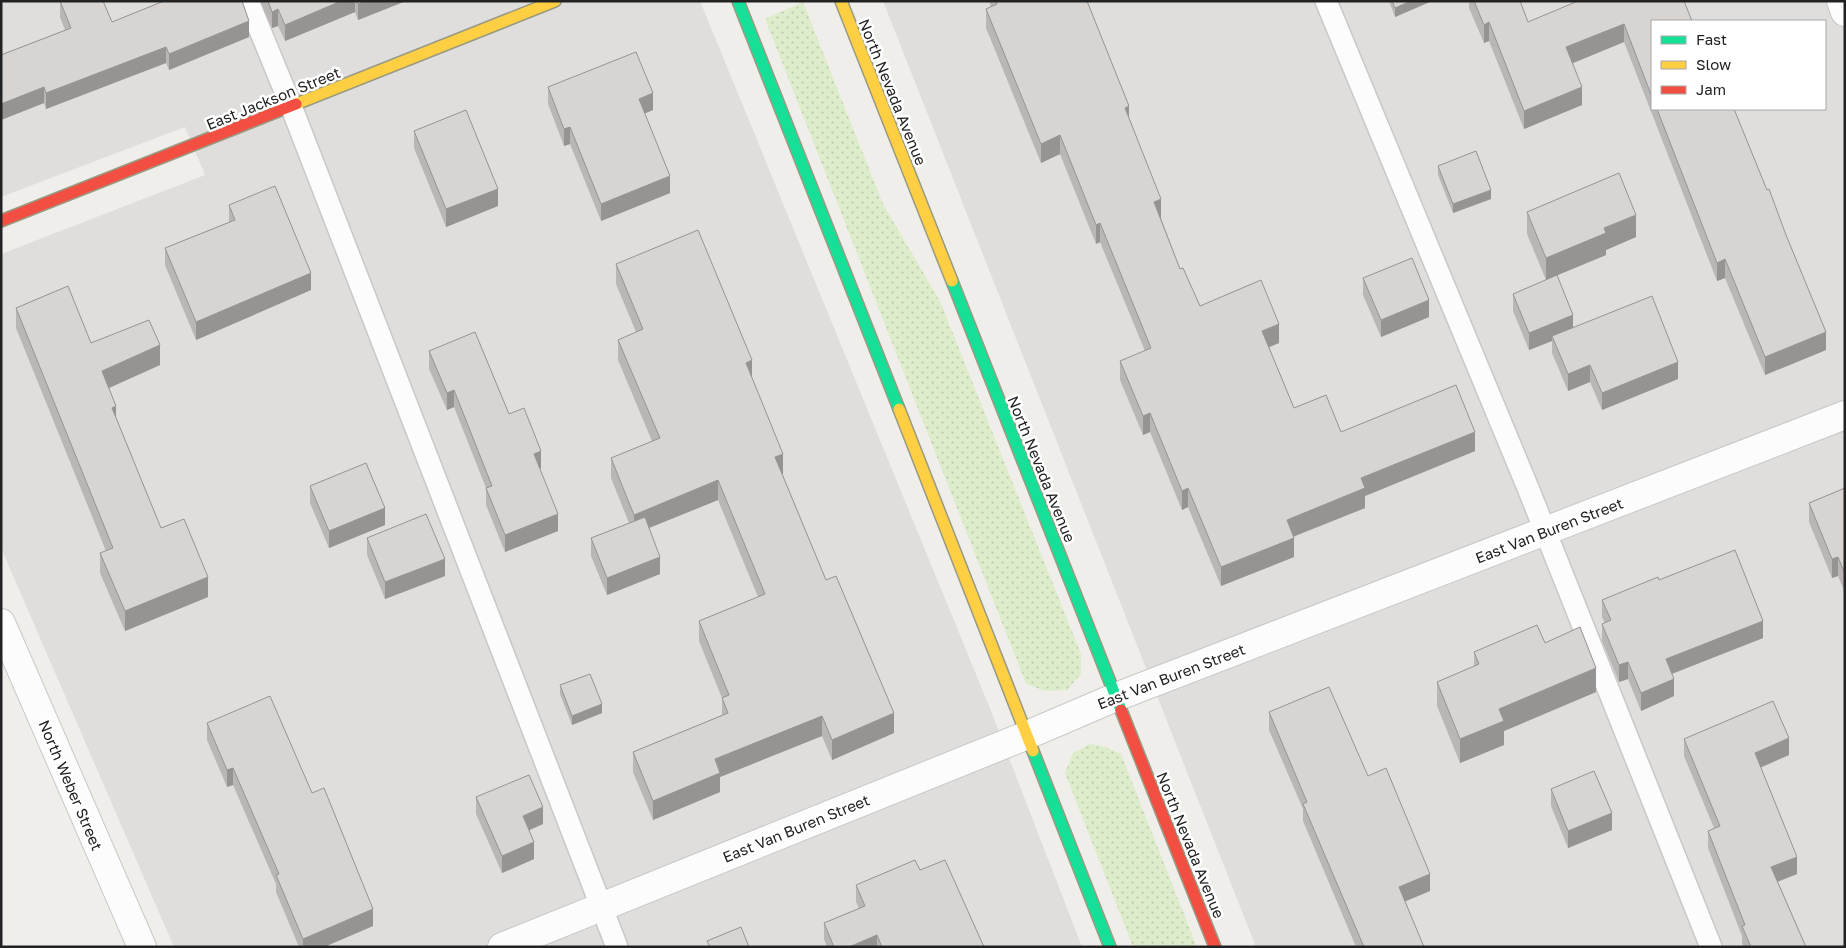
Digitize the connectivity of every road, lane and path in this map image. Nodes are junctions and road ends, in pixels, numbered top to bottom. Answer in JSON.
{"nodes":[{"id":1,"x":248,"y":1,"type":"edge"},
{"id":2,"x":555,"y":1,"type":"edge"},
{"id":3,"x":738,"y":1,"type":"edge"},
{"id":4,"x":841,"y":1,"type":"edge"},
{"id":5,"x":1326,"y":1,"type":"edge"},
{"id":6,"x":1841,"y":1,"type":"edge"},
{"id":7,"x":1845,"y":12,"type":"edge"},
{"id":8,"x":292,"y":106,"type":"junction"},
{"id":9,"x":1,"y":222,"type":"edge"},
{"id":10,"x":1845,"y":415,"type":"edge"},
{"id":11,"x":1545,"y":531,"type":"junction"},
{"id":12,"x":1,"y":623,"type":"edge"},
{"id":13,"x":1116,"y":697,"type":"junction"},
{"id":14,"x":1025,"y":736,"type":"junction"},
{"id":15,"x":601,"y":907,"type":"junction"},
{"id":16,"x":142,"y":947,"type":"edge"},
{"id":17,"x":502,"y":947,"type":"edge"},
{"id":18,"x":617,"y":947,"type":"edge"},
{"id":19,"x":1110,"y":947,"type":"edge"},
{"id":20,"x":1216,"y":947,"type":"edge"},
{"id":21,"x":1711,"y":947,"type":"edge"}],
"edges":[{"from":1,"to":8,"type":"lane"},
{"from":2,"to":8,"type":"main road","name":"East Jackson Street"},
{"from":3,"to":14,"type":"main road"},
{"from":4,"to":13,"type":"main road","name":"North Nevada Avenue"},
{"from":5,"to":11,"type":"lane"},
{"from":6,"to":7,"type":"street"},
{"from":8,"to":9,"type":"main road","name":"East Jackson Street"},
{"from":8,"to":15,"type":"lane"},
{"from":10,"to":11,"type":"street","name":"East Van Buren Street"},
{"from":11,"to":13,"type":"street","name":"East Van Buren Street"},
{"from":11,"to":21,"type":"lane"},
{"from":12,"to":16,"type":"street","name":"North Weber Street"},
{"from":13,"to":14,"type":"street","name":"East Van Buren Street"},
{"from":13,"to":20,"type":"main road","name":"North Nevada Avenue"},
{"from":14,"to":15,"type":"street","name":"East Van Buren Street"},
{"from":14,"to":19,"type":"main road"},
{"from":15,"to":17,"type":"street","name":"East Van Buren Street"},
{"from":15,"to":18,"type":"lane"}]}
